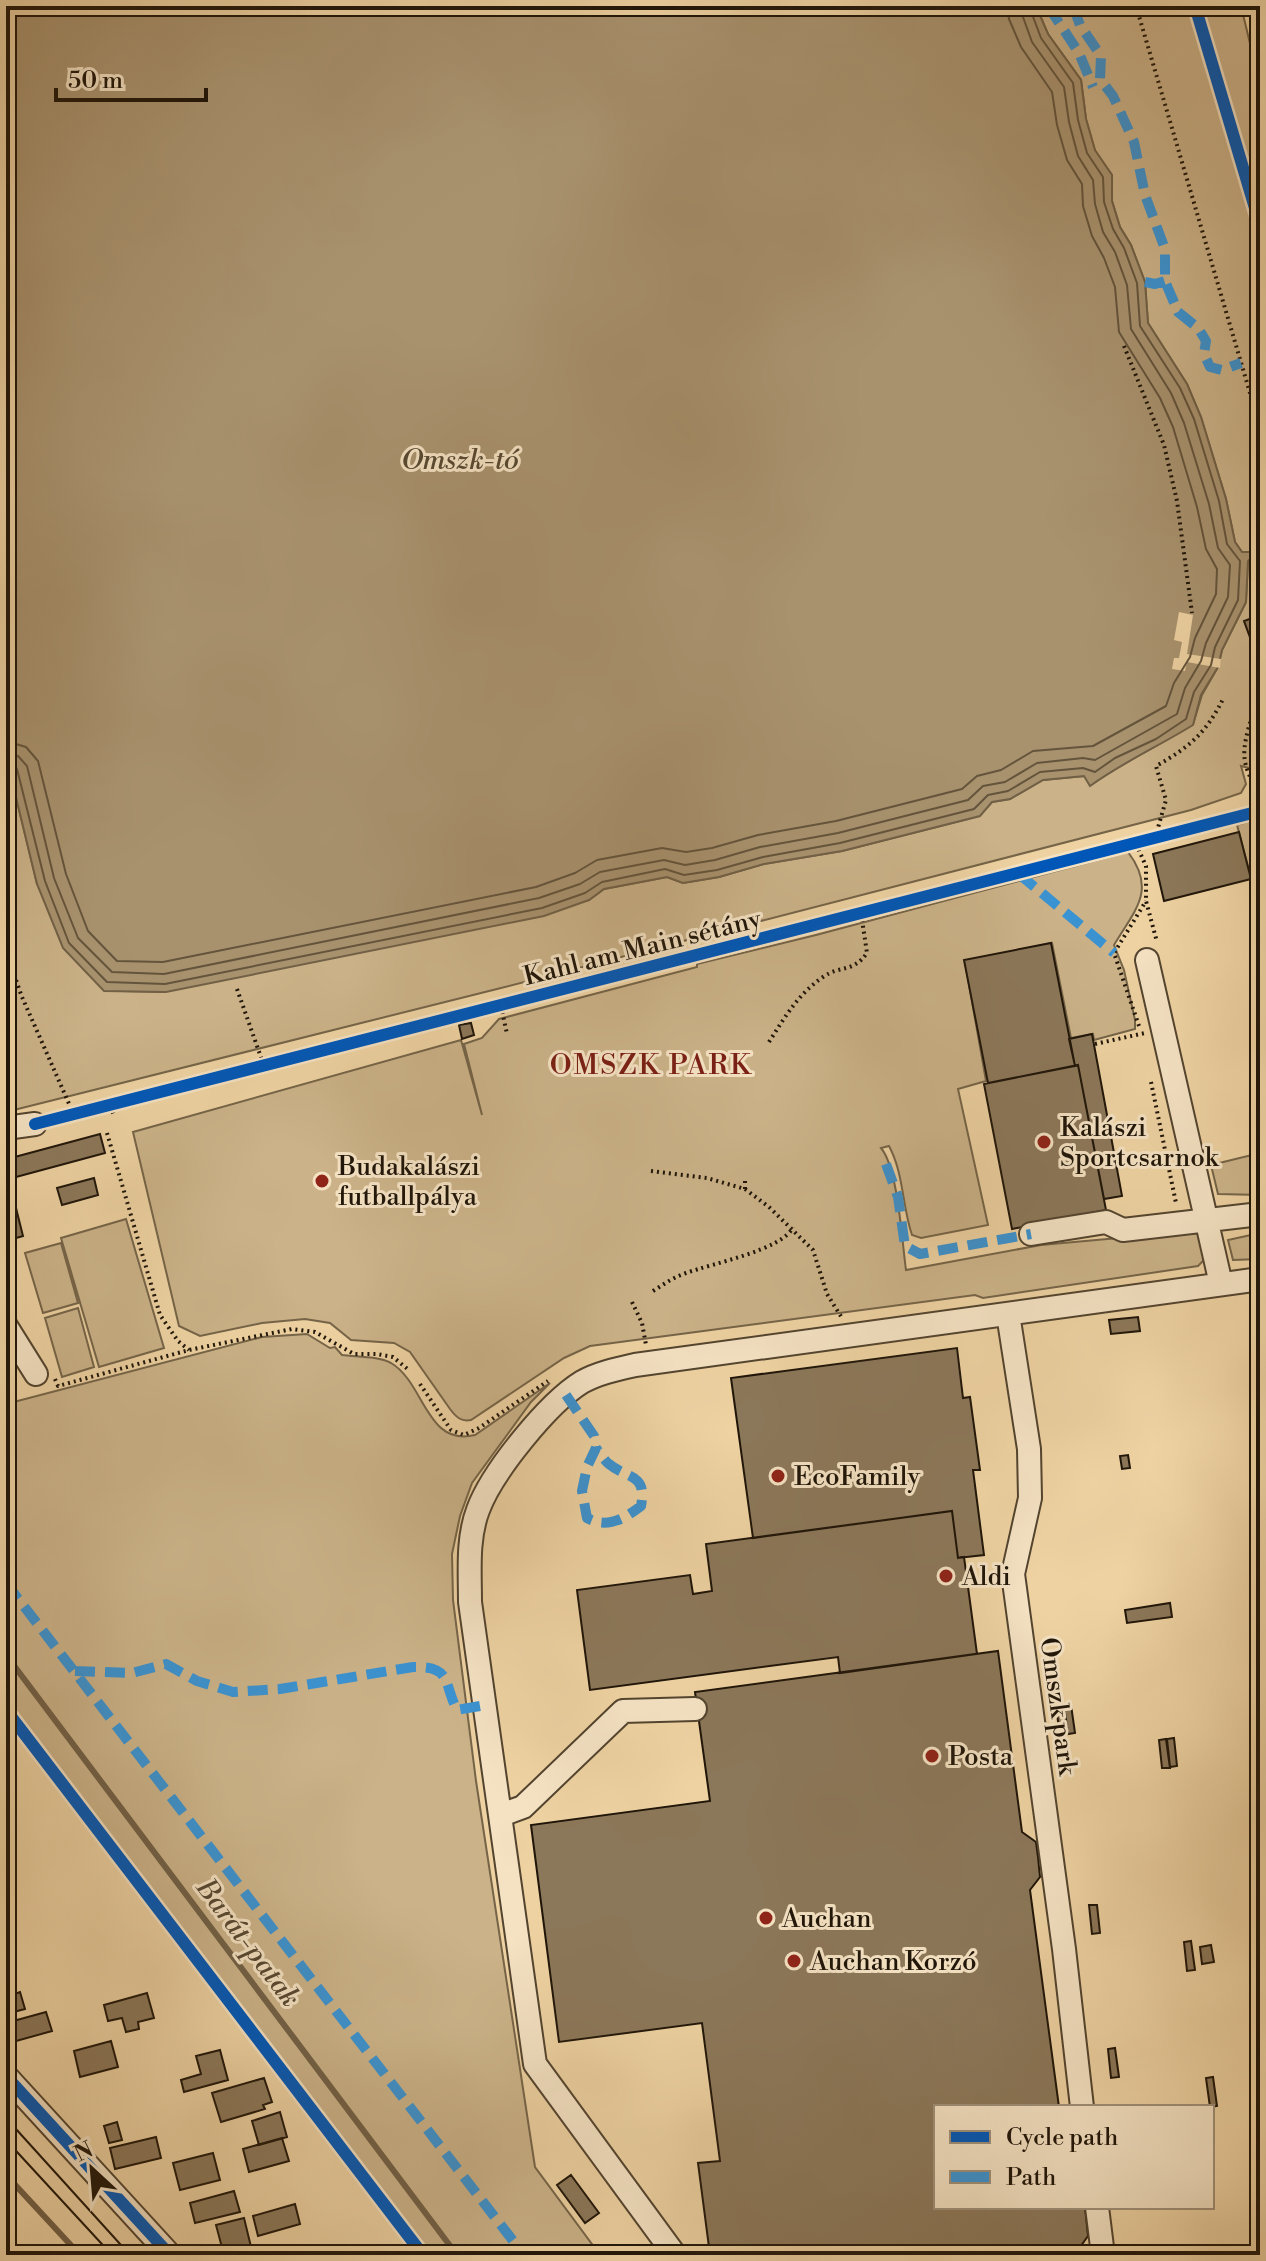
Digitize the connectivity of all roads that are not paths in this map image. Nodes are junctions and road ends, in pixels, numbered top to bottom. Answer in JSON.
{"nodes":[{"id":1,"x":1152,"y":951,"type":"road end"},
{"id":2,"x":35,"y":1124,"type":"road end"},
{"id":3,"x":6,"y":1128,"type":"edge"},
{"id":4,"x":1260,"y":1214,"type":"edge"},
{"id":5,"x":1207,"y":1221,"type":"junction"},
{"id":6,"x":1031,"y":1234,"type":"dead end"},
{"id":7,"x":1260,"y":1279,"type":"edge"},
{"id":8,"x":1221,"y":1284,"type":"junction"},
{"id":9,"x":1008,"y":1314,"type":"junction"},
{"id":10,"x":6,"y":1326,"type":"edge"},
{"id":11,"x":42,"y":1373,"type":"road end"},
{"id":12,"x":695,"y":1709,"type":"dead end"},
{"id":13,"x":501,"y":1815,"type":"junction"},
{"id":14,"x":6,"y":2076,"type":"edge"},
{"id":15,"x":1082,"y":2105,"type":"edge"},
{"id":16,"x":1097,"y":2209,"type":"edge"},
{"id":17,"x":170,"y":2255,"type":"edge"},
{"id":18,"x":675,"y":2255,"type":"edge"},
{"id":19,"x":1103,"y":2255,"type":"edge"}],
"edges":[{"from":1,"to":5,"type":"street"},
{"from":2,"to":3,"type":"street"},
{"from":4,"to":5,"type":"street"},
{"from":5,"to":6,"type":"street"},
{"from":5,"to":8,"type":"street"},
{"from":7,"to":8,"type":"street"},
{"from":8,"to":9,"type":"street"},
{"from":9,"to":13,"type":"street"},
{"from":9,"to":15,"type":"street","name":"Omszk park"},
{"from":10,"to":11,"type":"street"},
{"from":12,"to":13,"type":"street"},
{"from":13,"to":18,"type":"street"},
{"from":14,"to":17,"type":"street"},
{"from":16,"to":19,"type":"street"}]}
